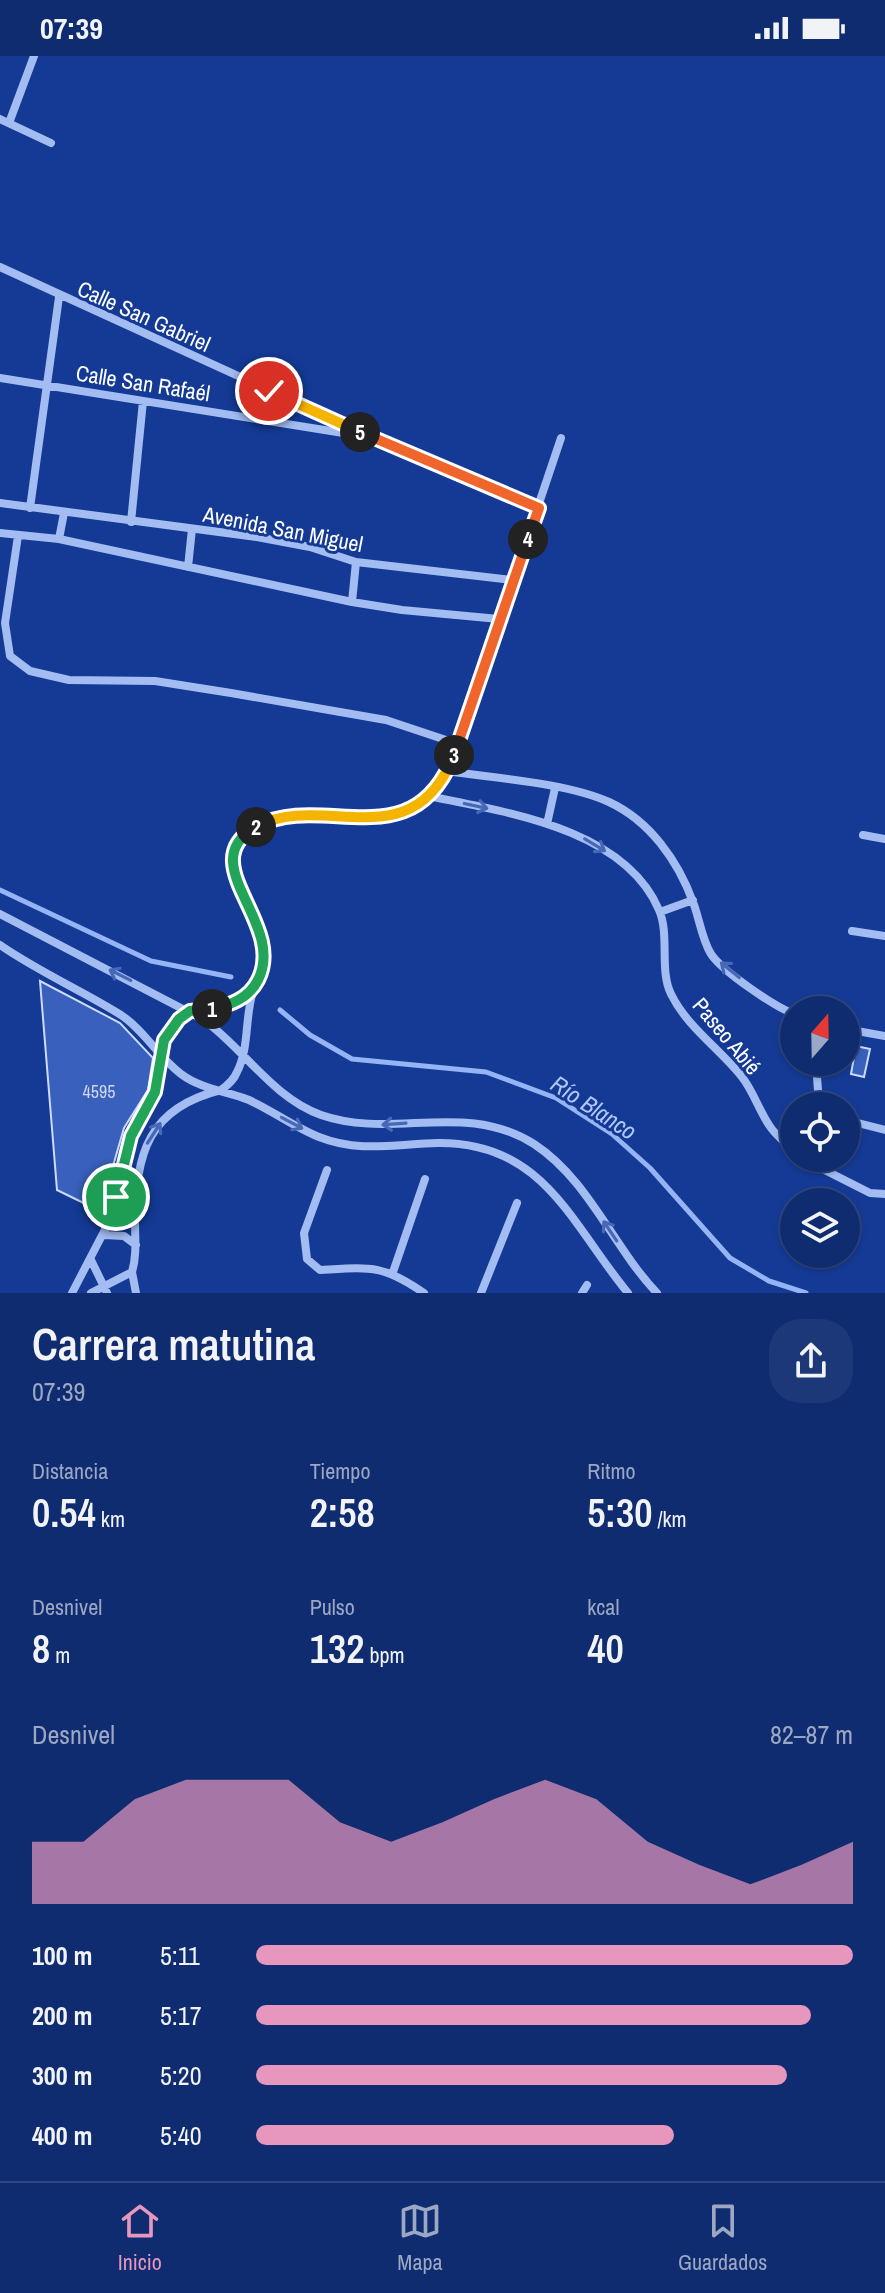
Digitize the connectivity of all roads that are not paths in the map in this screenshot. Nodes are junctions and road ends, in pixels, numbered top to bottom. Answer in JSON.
{"nodes":[{"id":1,"x":34,"y":56,"type":"edge"},
{"id":2,"x":4,"y":121,"type":"edge"},
{"id":3,"x":51,"y":143,"type":"dead end"},
{"id":4,"x":0,"y":267,"type":"edge"},
{"id":5,"x":59,"y":297,"type":"junction"},
{"id":6,"x":0,"y":378,"type":"edge"},
{"id":7,"x":46,"y":386,"type":"junction"},
{"id":8,"x":143,"y":401,"type":"junction"},
{"id":9,"x":374,"y":438,"type":"junction"},
{"id":10,"x":561,"y":438,"type":"dead end"},
{"id":11,"x":0,"y":503,"type":"edge"},
{"id":12,"x":30,"y":508,"type":"junction"},
{"id":13,"x":539,"y":508,"type":"junction"},
{"id":14,"x":64,"y":513,"type":"junction"},
{"id":15,"x":131,"y":522,"type":"junction"},
{"id":16,"x":192,"y":529,"type":"junction"},
{"id":17,"x":0,"y":533,"type":"edge"},
{"id":18,"x":18,"y":536,"type":"junction"},
{"id":19,"x":59,"y":539,"type":"junction"},
{"id":20,"x":356,"y":562,"type":"junction"},
{"id":21,"x":188,"y":567,"type":"junction"},
{"id":22,"x":513,"y":580,"type":"junction"},
{"id":23,"x":352,"y":602,"type":"junction"},
{"id":24,"x":499,"y":619,"type":"junction"},
{"id":25,"x":458,"y":744,"type":"junction"},
{"id":26,"x":447,"y":771,"type":"junction"},
{"id":27,"x":555,"y":788,"type":"junction"},
{"id":28,"x":428,"y":796,"type":"junction"},
{"id":29,"x":547,"y":824,"type":"junction"},
{"id":30,"x":863,"y":835,"type":"dead end"},
{"id":31,"x":885,"y":839,"type":"edge"},
{"id":32,"x":693,"y":900,"type":"junction"},
{"id":33,"x":660,"y":912,"type":"junction"},
{"id":34,"x":0,"y":914,"type":"edge"},
{"id":35,"x":852,"y":931,"type":"dead end"},
{"id":36,"x":885,"y":936,"type":"edge"},
{"id":37,"x":0,"y":945,"type":"edge"},
{"id":38,"x":253,"y":990,"type":"junction"},
{"id":39,"x":780,"y":1008,"type":"edge"},
{"id":40,"x":190,"y":1011,"type":"junction"},
{"id":41,"x":860,"y":1032,"type":"edge"},
{"id":42,"x":885,"y":1036,"type":"edge"},
{"id":43,"x":161,"y":1052,"type":"junction"},
{"id":44,"x":243,"y":1054,"type":"junction"},
{"id":45,"x":221,"y":1090,"type":"junction"},
{"id":46,"x":860,"y":1124,"type":"edge"},
{"id":47,"x":885,"y":1130,"type":"edge"},
{"id":48,"x":780,"y":1137,"type":"edge"},
{"id":49,"x":327,"y":1170,"type":"dead end"},
{"id":50,"x":829,"y":1172,"type":"edge"},
{"id":51,"x":425,"y":1179,"type":"dead end"},
{"id":52,"x":885,"y":1194,"type":"edge"},
{"id":53,"x":517,"y":1203,"type":"dead end"},
{"id":54,"x":104,"y":1235,"type":"junction"},
{"id":55,"x":136,"y":1245,"type":"junction"},
{"id":56,"x":91,"y":1260,"type":"junction"},
{"id":57,"x":132,"y":1272,"type":"junction"},
{"id":58,"x":393,"y":1272,"type":"junction"},
{"id":59,"x":106,"y":1289,"type":"edge"},
{"id":60,"x":72,"y":1293,"type":"edge"},
{"id":61,"x":91,"y":1293,"type":"edge"},
{"id":62,"x":136,"y":1293,"type":"edge"},
{"id":63,"x":424,"y":1293,"type":"edge"},
{"id":64,"x":481,"y":1293,"type":"edge"},
{"id":65,"x":628,"y":1293,"type":"edge"},
{"id":66,"x":657,"y":1293,"type":"edge"}],
"edges":[{"from":1,"to":2,"type":"street"},
{"from":2,"to":3,"type":"street"},
{"from":4,"to":5,"type":"street","name":"Calle San Gabriel"},
{"from":5,"to":7,"type":"street"},
{"from":5,"to":9,"type":"street","name":"Calle San Gabriel"},
{"from":6,"to":7,"type":"street","name":"Calle San Rafaél"},
{"from":7,"to":8,"type":"street","name":"Calle San Rafaél"},
{"from":7,"to":12,"type":"street"},
{"from":8,"to":9,"type":"street","name":"Calle San Rafaél"},
{"from":8,"to":15,"type":"street"},
{"from":9,"to":13,"type":"street","name":"Calle San Gabriel"},
{"from":10,"to":13,"type":"street"},
{"from":11,"to":12,"type":"street","name":"Avenida San Miguel"},
{"from":12,"to":14,"type":"street","name":"Avenida San Miguel"},
{"from":13,"to":22,"type":"street"},
{"from":14,"to":15,"type":"street","name":"Avenida San Miguel"},
{"from":14,"to":19,"type":"street"},
{"from":15,"to":16,"type":"street","name":"Avenida San Miguel"},
{"from":16,"to":20,"type":"street","name":"Avenida San Miguel"},
{"from":16,"to":21,"type":"street"},
{"from":17,"to":18,"type":"street"},
{"from":18,"to":19,"type":"street"},
{"from":18,"to":25,"type":"street"},
{"from":19,"to":21,"type":"street"},
{"from":20,"to":22,"type":"street","name":"Avenida San Miguel"},
{"from":20,"to":23,"type":"street"},
{"from":21,"to":23,"type":"street"},
{"from":22,"to":24,"type":"street"},
{"from":23,"to":24,"type":"street"},
{"from":24,"to":25,"type":"street"},
{"from":25,"to":26,"type":"street"},
{"from":26,"to":27,"type":"street","name":"Paseo Abié"},
{"from":26,"to":28,"type":"street"},
{"from":27,"to":29,"type":"street"},
{"from":27,"to":32,"type":"street","name":"Paseo Abié"},
{"from":28,"to":29,"type":"street","name":"Paseo Abié","one_way":true},
{"from":28,"to":38,"type":"street"},
{"from":29,"to":33,"type":"street","name":"Paseo Abié","one_way":true},
{"from":30,"to":31,"type":"street"},
{"from":32,"to":33,"type":"street"},
{"from":39,"to":32,"type":"street","name":"Paseo Abié","one_way":true},
{"from":33,"to":48,"type":"street","name":"Paseo Abié"},
{"from":40,"to":34,"type":"street","one_way":true},
{"from":35,"to":36,"type":"street"},
{"from":37,"to":43,"type":"street"},
{"from":38,"to":40,"type":"street"},
{"from":38,"to":44,"type":"street"},
{"from":40,"to":43,"type":"street"},
{"from":40,"to":44,"type":"street"},
{"from":41,"to":42,"type":"street"},
{"from":43,"to":45,"type":"street"},
{"from":43,"to":54,"type":"street"},
{"from":44,"to":45,"type":"street"},
{"from":66,"to":44,"type":"street","one_way":true},
{"from":55,"to":45,"type":"street","one_way":true},
{"from":45,"to":65,"type":"street","one_way":true},
{"from":46,"to":47,"type":"street"},
{"from":49,"to":58,"type":"street"},
{"from":50,"to":52,"type":"street"},
{"from":51,"to":58,"type":"street"},
{"from":53,"to":64,"type":"street"},
{"from":54,"to":55,"type":"street"},
{"from":54,"to":56,"type":"street"},
{"from":55,"to":57,"type":"street"},
{"from":56,"to":59,"type":"street"},
{"from":56,"to":60,"type":"street"},
{"from":57,"to":59,"type":"street"},
{"from":57,"to":62,"type":"street"},
{"from":58,"to":63,"type":"street"},
{"from":59,"to":61,"type":"street"}]}
